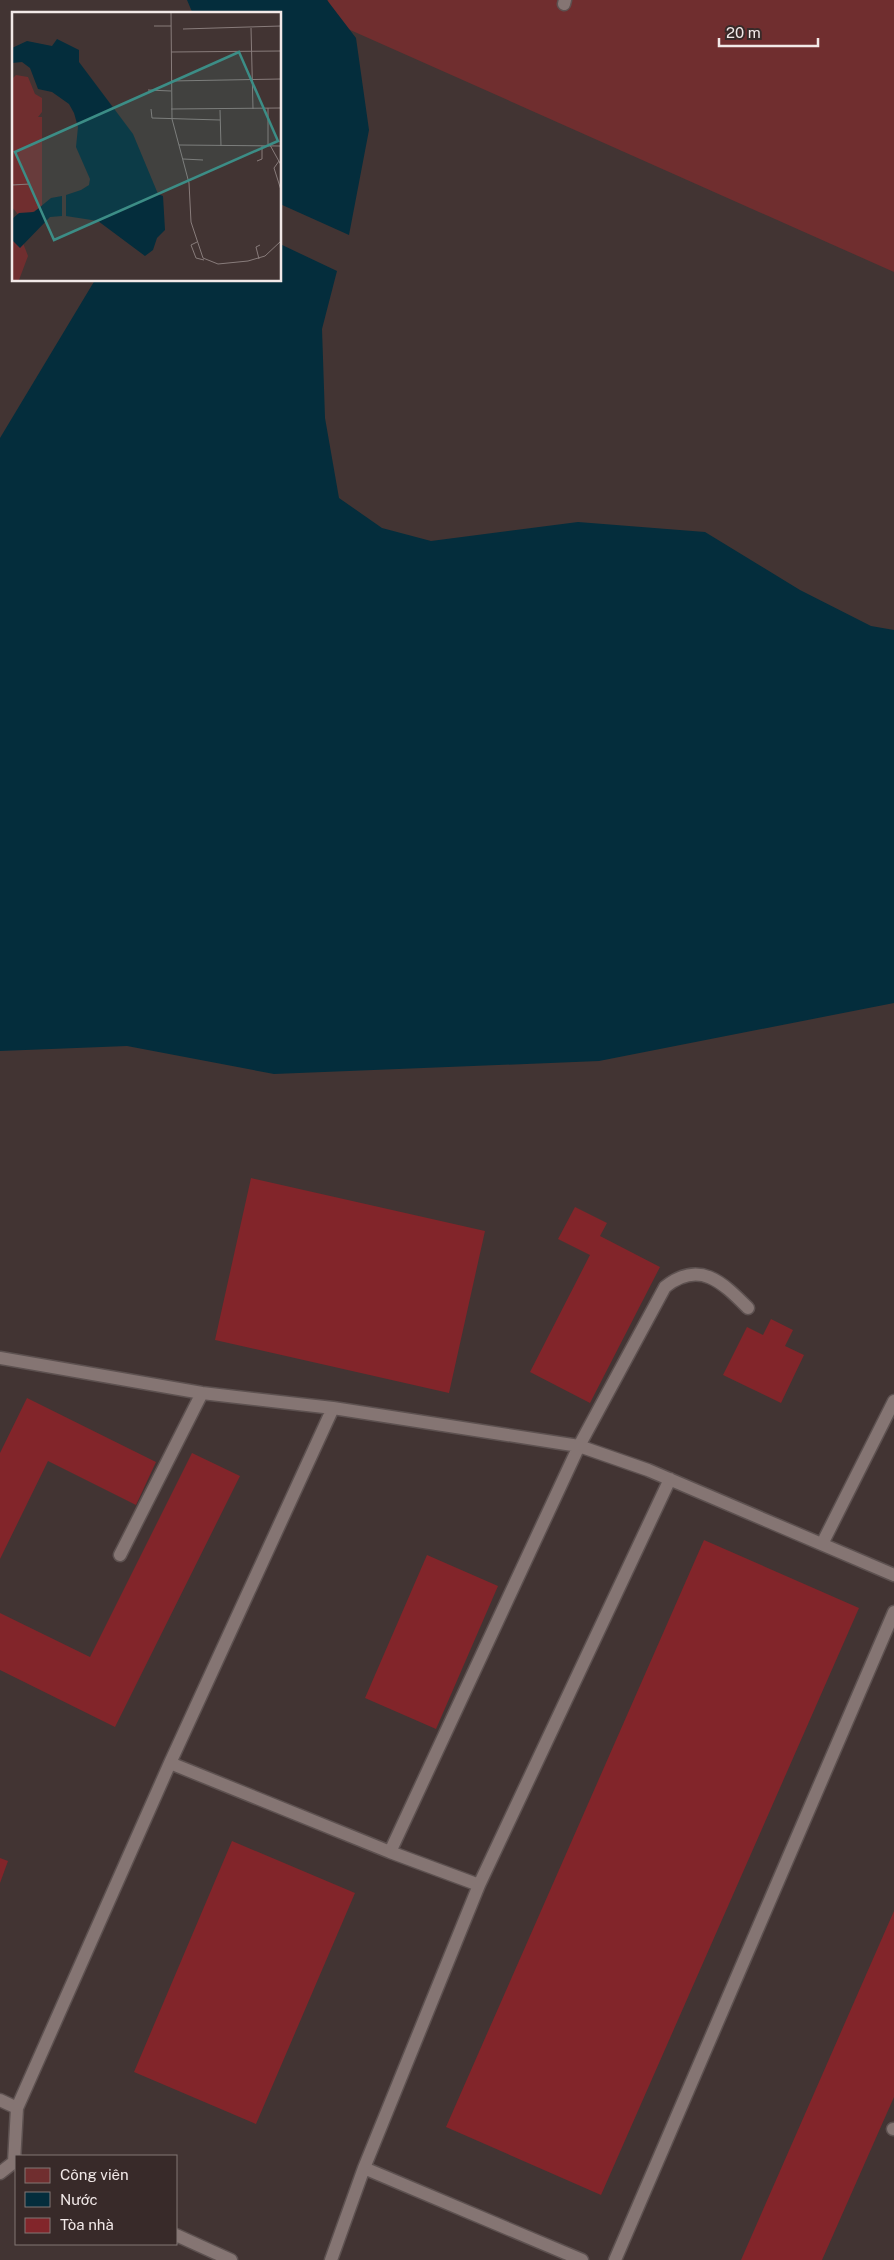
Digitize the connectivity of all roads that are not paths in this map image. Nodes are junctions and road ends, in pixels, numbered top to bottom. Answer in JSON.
{"nodes":[{"id":1,"x":748,"y":1308,"type":"dead end"},
{"id":2,"x":0,"y":1358,"type":"edge"},
{"id":3,"x":202,"y":1393,"type":"junction"},
{"id":4,"x":894,"y":1401,"type":"edge"},
{"id":5,"x":333,"y":1408,"type":"junction"},
{"id":6,"x":579,"y":1446,"type":"junction"},
{"id":7,"x":670,"y":1480,"type":"junction"},
{"id":8,"x":822,"y":1544,"type":"junction"},
{"id":9,"x":120,"y":1555,"type":"dead end"},
{"id":10,"x":894,"y":1575,"type":"edge"},
{"id":11,"x":894,"y":1612,"type":"edge"},
{"id":12,"x":170,"y":1763,"type":"junction"},
{"id":13,"x":390,"y":1852,"type":"junction"},
{"id":14,"x":480,"y":1885,"type":"junction"},
{"id":15,"x":0,"y":2100,"type":"edge"},
{"id":16,"x":17,"y":2108,"type":"junction"},
{"id":17,"x":15,"y":2155,"type":"edge"},
{"id":18,"x":15,"y":2162,"type":"edge"},
{"id":19,"x":364,"y":2168,"type":"junction"},
{"id":20,"x":0,"y":2173,"type":"edge"},
{"id":21,"x":178,"y":2236,"type":"edge"},
{"id":22,"x":231,"y":2260,"type":"edge"},
{"id":23,"x":332,"y":2260,"type":"edge"},
{"id":24,"x":582,"y":2260,"type":"edge"},
{"id":25,"x":615,"y":2260,"type":"edge"}],
"edges":[{"from":1,"to":6,"type":"lane"},
{"from":2,"to":3,"type":"lane"},
{"from":3,"to":5,"type":"lane"},
{"from":3,"to":9,"type":"lane"},
{"from":4,"to":8,"type":"lane"},
{"from":5,"to":6,"type":"lane"},
{"from":5,"to":12,"type":"lane"},
{"from":6,"to":7,"type":"lane"},
{"from":6,"to":13,"type":"lane"},
{"from":7,"to":8,"type":"lane"},
{"from":7,"to":14,"type":"lane"},
{"from":8,"to":10,"type":"lane"},
{"from":11,"to":25,"type":"lane"},
{"from":12,"to":13,"type":"lane"},
{"from":12,"to":16,"type":"lane"},
{"from":13,"to":14,"type":"lane"},
{"from":14,"to":19,"type":"lane"},
{"from":15,"to":16,"type":"lane"},
{"from":16,"to":17,"type":"lane"},
{"from":18,"to":20,"type":"lane"},
{"from":19,"to":23,"type":"lane"},
{"from":19,"to":24,"type":"lane"},
{"from":21,"to":22,"type":"lane"}]}
